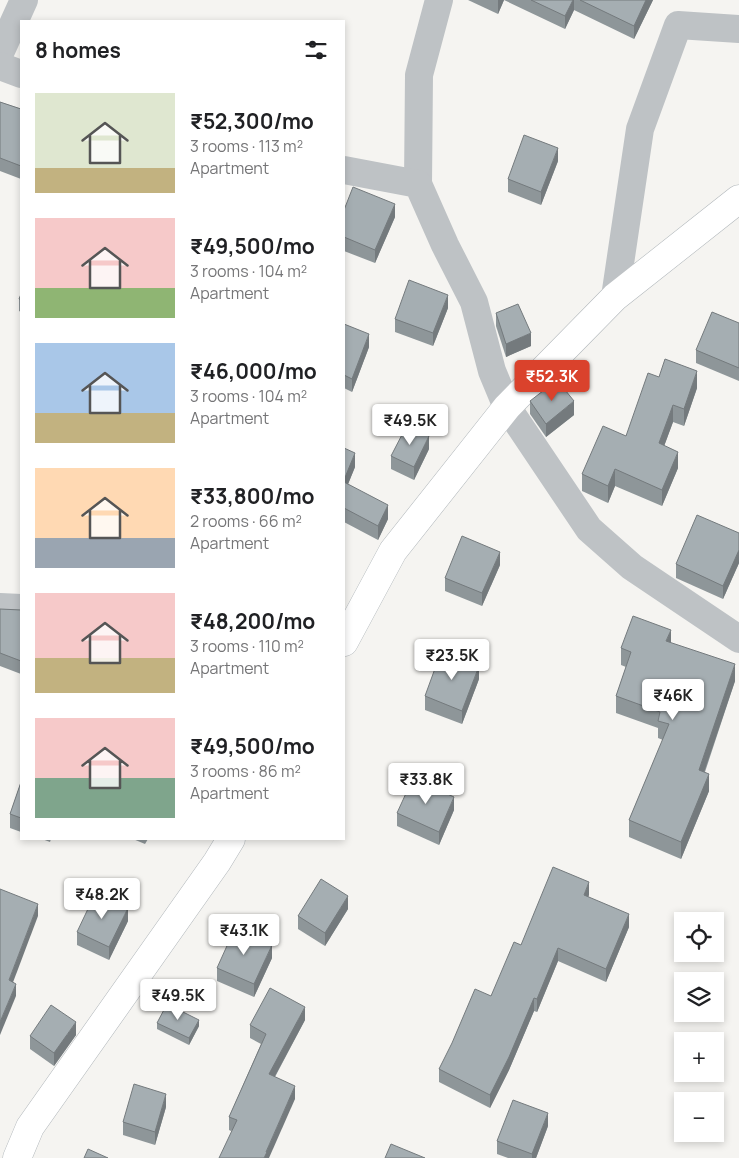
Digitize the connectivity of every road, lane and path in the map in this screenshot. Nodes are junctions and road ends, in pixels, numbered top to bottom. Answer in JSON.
{"nodes":[{"id":1,"x":24,"y":0,"type":"edge"},
{"id":2,"x":439,"y":0,"type":"edge"},
{"id":3,"x":739,"y":29,"type":"edge"},
{"id":4,"x":0,"y":53,"type":"edge"},
{"id":5,"x":0,"y":66,"type":"edge"},
{"id":6,"x":20,"y":74,"type":"edge"},
{"id":7,"x":345,"y":170,"type":"edge"},
{"id":8,"x":418,"y":184,"type":"junction"},
{"id":9,"x":739,"y":199,"type":"edge"},
{"id":10,"x":615,"y":297,"type":"junction"},
{"id":11,"x":507,"y":407,"type":"junction"},
{"id":12,"x":0,"y":607,"type":"edge"},
{"id":13,"x":20,"y":608,"type":"edge"},
{"id":14,"x":739,"y":639,"type":"edge"},
{"id":15,"x":345,"y":640,"type":"edge"},
{"id":16,"x":230,"y":840,"type":"edge"},
{"id":17,"x":17,"y":1158,"type":"edge"}],
"edges":[{"from":1,"to":4,"type":"street"},
{"from":2,"to":8,"type":"street"},
{"from":3,"to":10,"type":"street"},
{"from":5,"to":6,"type":"street"},
{"from":7,"to":8,"type":"street"},
{"from":8,"to":11,"type":"street"},
{"from":9,"to":10,"type":"main road"},
{"from":10,"to":11,"type":"main road"},
{"from":11,"to":14,"type":"street"},
{"from":11,"to":15,"type":"main road"},
{"from":12,"to":13,"type":"street"},
{"from":16,"to":17,"type":"main road"}]}
